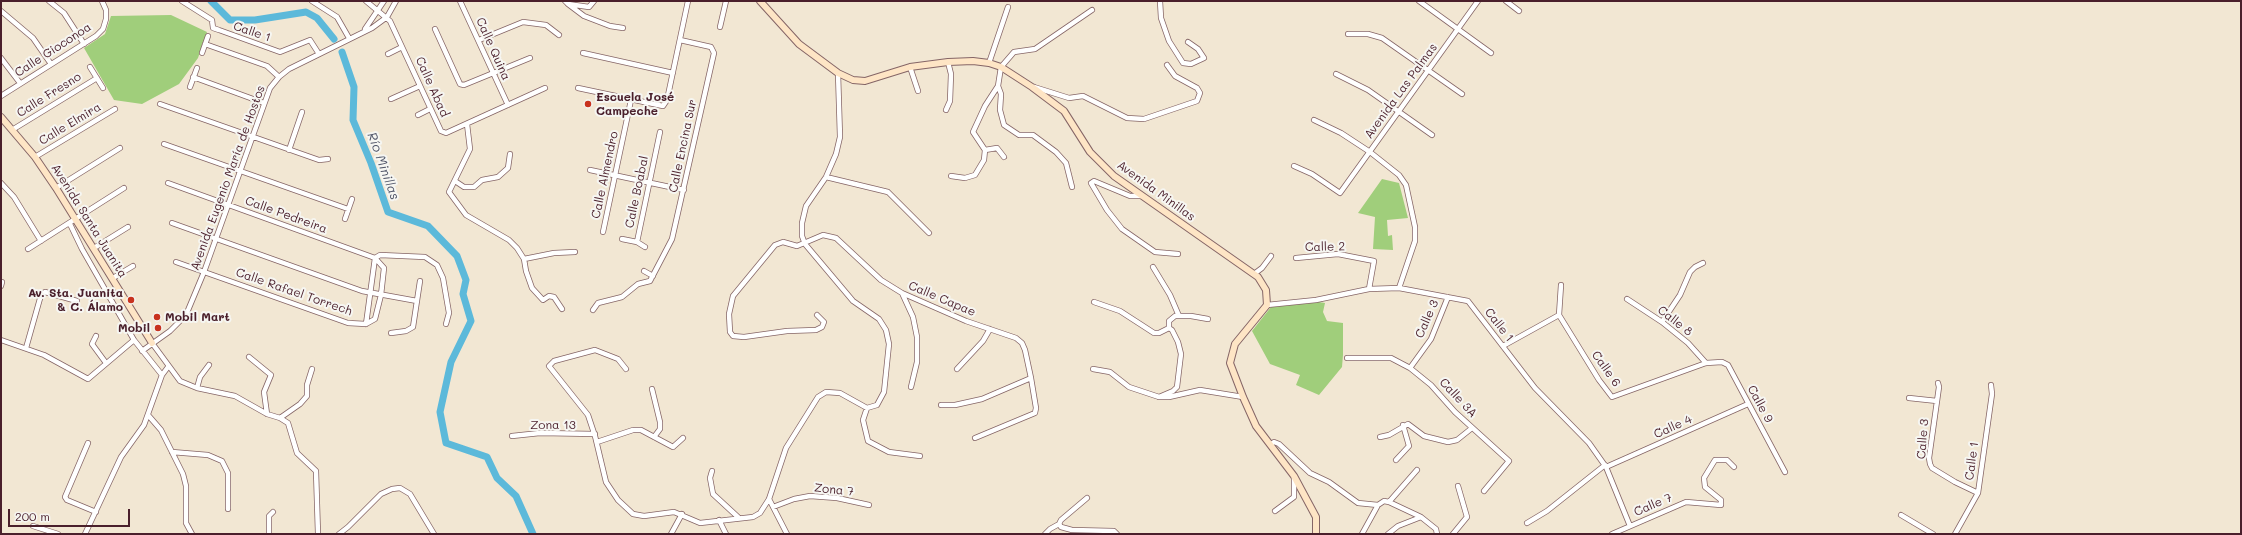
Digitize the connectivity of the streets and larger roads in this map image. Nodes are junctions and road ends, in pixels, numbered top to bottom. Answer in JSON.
{"nodes":[{"id":1,"x":49,"y":1,"type":"edge"},
{"id":2,"x":102,"y":1,"type":"edge"},
{"id":3,"x":182,"y":1,"type":"edge"},
{"id":4,"x":312,"y":1,"type":"edge"},
{"id":5,"x":366,"y":1,"type":"edge"},
{"id":6,"x":384,"y":1,"type":"edge"},
{"id":7,"x":396,"y":1,"type":"edge"},
{"id":8,"x":460,"y":1,"type":"edge"},
{"id":9,"x":594,"y":1,"type":"edge"},
{"id":10,"x":688,"y":1,"type":"edge"},
{"id":11,"x":724,"y":1,"type":"edge"},
{"id":12,"x":760,"y":1,"type":"edge"},
{"id":13,"x":1160,"y":1,"type":"edge"},
{"id":14,"x":1419,"y":1,"type":"edge"},
{"id":15,"x":1478,"y":1,"type":"edge"},
{"id":16,"x":1506,"y":1,"type":"edge"},
{"id":17,"x":567,"y":3,"type":"edge"},
{"id":18,"x":1008,"y":7,"type":"dead end"},
{"id":19,"x":1092,"y":10,"type":"dead end"},
{"id":20,"x":1,"y":11,"type":"edge"},
{"id":21,"x":379,"y":11,"type":"junction"},
{"id":22,"x":1519,"y":11,"type":"dead end"},
{"id":23,"x":387,"y":17,"type":"junction"},
{"id":24,"x":720,"y":27,"type":"dead end"},
{"id":25,"x":623,"y":28,"type":"dead end"},
{"id":26,"x":365,"y":29,"type":"junction"},
{"id":27,"x":435,"y":29,"type":"dead end"},
{"id":28,"x":1458,"y":29,"type":"junction"},
{"id":29,"x":1348,"y":34,"type":"dead end"},
{"id":30,"x":559,"y":35,"type":"dead end"},
{"id":31,"x":208,"y":36,"type":"dead end"},
{"id":32,"x":349,"y":38,"type":"junction"},
{"id":33,"x":479,"y":40,"type":"junction"},
{"id":34,"x":680,"y":40,"type":"junction"},
{"id":35,"x":1188,"y":42,"type":"dead end"},
{"id":36,"x":84,"y":44,"type":"junction"},
{"id":37,"x":205,"y":44,"type":"junction"},
{"id":38,"x":402,"y":46,"type":"junction"},
{"id":39,"x":202,"y":53,"type":"dead end"},
{"id":40,"x":583,"y":53,"type":"dead end"},
{"id":41,"x":1491,"y":53,"type":"dead end"},
{"id":42,"x":319,"y":54,"type":"junction"},
{"id":43,"x":388,"y":54,"type":"dead end"},
{"id":44,"x":1,"y":58,"type":"edge"},
{"id":45,"x":530,"y":58,"type":"dead end"},
{"id":46,"x":948,"y":62,"type":"junction"},
{"id":47,"x":989,"y":63,"type":"junction"},
{"id":48,"x":51,"y":64,"type":"junction"},
{"id":49,"x":1167,"y":65,"type":"dead end"},
{"id":50,"x":90,"y":67,"type":"dead end"},
{"id":51,"x":910,"y":67,"type":"junction"},
{"id":52,"x":1001,"y":67,"type":"junction"},
{"id":53,"x":197,"y":68,"type":"dead end"},
{"id":54,"x":1429,"y":70,"type":"junction"},
{"id":55,"x":493,"y":73,"type":"junction"},
{"id":56,"x":673,"y":73,"type":"junction"},
{"id":57,"x":838,"y":73,"type":"junction"},
{"id":58,"x":1336,"y":74,"type":"dead end"},
{"id":59,"x":193,"y":77,"type":"junction"},
{"id":60,"x":279,"y":77,"type":"junction"},
{"id":61,"x":97,"y":78,"type":"junction"},
{"id":62,"x":20,"y":83,"type":"junction"},
{"id":63,"x":420,"y":86,"type":"junction"},
{"id":64,"x":998,"y":86,"type":"junction"},
{"id":65,"x":190,"y":87,"type":"dead end"},
{"id":66,"x":1032,"y":87,"type":"junction"},
{"id":67,"x":103,"y":88,"type":"dead end"},
{"id":68,"x":545,"y":88,"type":"dead end"},
{"id":69,"x":578,"y":88,"type":"dead end"},
{"id":70,"x":918,"y":91,"type":"dead end"},
{"id":71,"x":1462,"y":94,"type":"dead end"},
{"id":72,"x":1,"y":96,"type":"edge"},
{"id":73,"x":391,"y":99,"type":"dead end"},
{"id":74,"x":631,"y":100,"type":"junction"},
{"id":75,"x":264,"y":103,"type":"junction"},
{"id":76,"x":160,"y":104,"type":"dead end"},
{"id":77,"x":508,"y":105,"type":"junction"},
{"id":78,"x":115,"y":108,"type":"dead end"},
{"id":79,"x":430,"y":109,"type":"junction"},
{"id":80,"x":946,"y":110,"type":"dead end"},
{"id":81,"x":1399,"y":111,"type":"junction"},
{"id":82,"x":302,"y":112,"type":"dead end"},
{"id":83,"x":418,"y":115,"type":"dead end"},
{"id":84,"x":1,"y":117,"type":"edge"},
{"id":85,"x":1314,"y":120,"type":"dead end"},
{"id":86,"x":467,"y":124,"type":"junction"},
{"id":87,"x":12,"y":130,"type":"junction"},
{"id":88,"x":660,"y":132,"type":"dead end"},
{"id":89,"x":1432,"y":135,"type":"dead end"},
{"id":90,"x":252,"y":137,"type":"junction"},
{"id":91,"x":164,"y":144,"type":"dead end"},
{"id":92,"x":120,"y":148,"type":"dead end"},
{"id":93,"x":289,"y":150,"type":"junction"},
{"id":94,"x":985,"y":150,"type":"junction"},
{"id":95,"x":1370,"y":152,"type":"junction"},
{"id":96,"x":510,"y":154,"type":"dead end"},
{"id":97,"x":35,"y":157,"type":"junction"},
{"id":98,"x":1004,"y":158,"type":"dead end"},
{"id":99,"x":328,"y":159,"type":"dead end"},
{"id":100,"x":1294,"y":166,"type":"dead end"},
{"id":101,"x":590,"y":170,"type":"dead end"},
{"id":102,"x":240,"y":171,"type":"junction"},
{"id":103,"x":615,"y":175,"type":"junction"},
{"id":104,"x":951,"y":176,"type":"dead end"},
{"id":105,"x":826,"y":177,"type":"junction"},
{"id":106,"x":455,"y":181,"type":"junction"},
{"id":107,"x":1,"y":182,"type":"edge"},
{"id":108,"x":650,"y":182,"type":"junction"},
{"id":109,"x":168,"y":183,"type":"dead end"},
{"id":110,"x":1072,"y":187,"type":"dead end"},
{"id":111,"x":56,"y":188,"type":"junction"},
{"id":112,"x":124,"y":188,"type":"dead end"},
{"id":113,"x":684,"y":190,"type":"junction"},
{"id":114,"x":1142,"y":196,"type":"junction"},
{"id":115,"x":352,"y":199,"type":"dead end"},
{"id":116,"x":228,"y":205,"type":"junction"},
{"id":117,"x":348,"y":209,"type":"junction"},
{"id":118,"x":76,"y":219,"type":"junction"},
{"id":119,"x":345,"y":219,"type":"dead end"},
{"id":120,"x":172,"y":222,"type":"dead end"},
{"id":121,"x":70,"y":224,"type":"junction"},
{"id":122,"x":128,"y":227,"type":"dead end"},
{"id":123,"x":603,"y":232,"type":"dead end"},
{"id":124,"x":929,"y":233,"type":"dead end"},
{"id":125,"x":216,"y":238,"type":"junction"},
{"id":126,"x":622,"y":239,"type":"dead end"},
{"id":127,"x":41,"y":241,"type":"junction"},
{"id":128,"x":636,"y":242,"type":"junction"},
{"id":129,"x":804,"y":244,"type":"junction"},
{"id":130,"x":645,"y":247,"type":"dead end"},
{"id":131,"x":94,"y":248,"type":"junction"},
{"id":132,"x":28,"y":249,"type":"dead end"},
{"id":133,"x":575,"y":252,"type":"dead end"},
{"id":134,"x":1178,"y":254,"type":"dead end"},
{"id":135,"x":1271,"y":256,"type":"dead end"},
{"id":136,"x":375,"y":258,"type":"junction"},
{"id":137,"x":1296,"y":258,"type":"dead end"},
{"id":138,"x":524,"y":259,"type":"junction"},
{"id":139,"x":176,"y":262,"type":"dead end"},
{"id":140,"x":1703,"y":263,"type":"dead end"},
{"id":141,"x":133,"y":266,"type":"dead end"},
{"id":142,"x":1153,"y":268,"type":"dead end"},
{"id":143,"x":644,"y":271,"type":"dead end"},
{"id":144,"x":204,"y":272,"type":"junction"},
{"id":145,"x":1254,"y":274,"type":"junction"},
{"id":146,"x":653,"y":276,"type":"junction"},
{"id":147,"x":113,"y":278,"type":"junction"},
{"id":148,"x":420,"y":281,"type":"dead end"},
{"id":149,"x":1561,"y":285,"type":"dead end"},
{"id":150,"x":1399,"y":288,"type":"junction"},
{"id":151,"x":1369,"y":289,"type":"junction"},
{"id":152,"x":370,"y":293,"type":"junction"},
{"id":153,"x":902,"y":293,"type":"junction"},
{"id":154,"x":381,"y":295,"type":"junction"},
{"id":155,"x":1448,"y":297,"type":"junction"},
{"id":156,"x":1627,"y":299,"type":"dead end"},
{"id":157,"x":77,"y":301,"type":"dead end"},
{"id":158,"x":417,"y":301,"type":"junction"},
{"id":159,"x":1094,"y":302,"type":"dead end"},
{"id":160,"x":1267,"y":305,"type":"junction"},
{"id":161,"x":562,"y":309,"type":"dead end"},
{"id":162,"x":593,"y":310,"type":"dead end"},
{"id":163,"x":817,"y":315,"type":"dead end"},
{"id":164,"x":1559,"y":315,"type":"junction"},
{"id":165,"x":1179,"y":316,"type":"junction"},
{"id":166,"x":1208,"y":319,"type":"dead end"},
{"id":167,"x":1662,"y":322,"type":"junction"},
{"id":168,"x":366,"y":324,"type":"junction"},
{"id":169,"x":446,"y":324,"type":"dead end"},
{"id":170,"x":990,"y":328,"type":"junction"},
{"id":171,"x":1169,"y":328,"type":"junction"},
{"id":172,"x":392,"y":333,"type":"dead end"},
{"id":173,"x":96,"y":336,"type":"dead end"},
{"id":174,"x":1,"y":340,"type":"edge"},
{"id":175,"x":134,"y":340,"type":"junction"},
{"id":176,"x":152,"y":343,"type":"junction"},
{"id":177,"x":1503,"y":346,"type":"junction"},
{"id":178,"x":26,"y":348,"type":"junction"},
{"id":179,"x":142,"y":351,"type":"junction"},
{"id":180,"x":249,"y":357,"type":"dead end"},
{"id":181,"x":1347,"y":358,"type":"dead end"},
{"id":182,"x":106,"y":363,"type":"junction"},
{"id":183,"x":1706,"y":363,"type":"junction"},
{"id":184,"x":209,"y":365,"type":"dead end"},
{"id":185,"x":168,"y":367,"type":"junction"},
{"id":186,"x":1410,"y":368,"type":"junction"},
{"id":187,"x":312,"y":369,"type":"dead end"},
{"id":188,"x":626,"y":369,"type":"dead end"},
{"id":189,"x":957,"y":369,"type":"dead end"},
{"id":190,"x":1093,"y":369,"type":"dead end"},
{"id":191,"x":162,"y":375,"type":"junction"},
{"id":192,"x":1031,"y":378,"type":"junction"},
{"id":193,"x":1938,"y":383,"type":"dead end"},
{"id":194,"x":1991,"y":385,"type":"dead end"},
{"id":195,"x":911,"y":387,"type":"dead end"},
{"id":196,"x":197,"y":388,"type":"junction"},
{"id":197,"x":652,"y":389,"type":"dead end"},
{"id":198,"x":1159,"y":396,"type":"junction"},
{"id":199,"x":1243,"y":397,"type":"junction"},
{"id":200,"x":1909,"y":398,"type":"dead end"},
{"id":201,"x":1937,"y":401,"type":"junction"},
{"id":202,"x":1748,"y":404,"type":"junction"},
{"id":203,"x":941,"y":405,"type":"dead end"},
{"id":204,"x":867,"y":408,"type":"junction"},
{"id":205,"x":266,"y":414,"type":"junction"},
{"id":206,"x":148,"y":415,"type":"junction"},
{"id":207,"x":280,"y":418,"type":"junction"},
{"id":208,"x":1403,"y":425,"type":"junction"},
{"id":209,"x":1472,"y":428,"type":"junction"},
{"id":210,"x":595,"y":434,"type":"junction"},
{"id":211,"x":512,"y":436,"type":"dead end"},
{"id":212,"x":654,"y":437,"type":"junction"},
{"id":213,"x":1380,"y":437,"type":"dead end"},
{"id":214,"x":683,"y":438,"type":"dead end"},
{"id":215,"x":975,"y":438,"type":"dead end"},
{"id":216,"x":597,"y":442,"type":"junction"},
{"id":217,"x":88,"y":443,"type":"dead end"},
{"id":218,"x":1271,"y":444,"type":"junction"},
{"id":219,"x":172,"y":452,"type":"junction"},
{"id":220,"x":920,"y":456,"type":"dead end"},
{"id":221,"x":1396,"y":460,"type":"dead end"},
{"id":222,"x":1605,"y":466,"type":"junction"},
{"id":223,"x":1734,"y":467,"type":"dead end"},
{"id":224,"x":1417,"y":470,"type":"dead end"},
{"id":225,"x":712,"y":471,"type":"dead end"},
{"id":226,"x":1785,"y":472,"type":"dead end"},
{"id":227,"x":1294,"y":476,"type":"junction"},
{"id":228,"x":1458,"y":486,"type":"dead end"},
{"id":229,"x":1484,"y":491,"type":"dead end"},
{"id":230,"x":1978,"y":493,"type":"junction"},
{"id":231,"x":1087,"y":498,"type":"dead end"},
{"id":232,"x":770,"y":499,"type":"junction"},
{"id":233,"x":1389,"y":502,"type":"junction"},
{"id":234,"x":869,"y":505,"type":"dead end"},
{"id":235,"x":1378,"y":505,"type":"junction"},
{"id":236,"x":774,"y":507,"type":"junction"},
{"id":237,"x":228,"y":509,"type":"dead end"},
{"id":238,"x":1275,"y":511,"type":"dead end"},
{"id":239,"x":96,"y":512,"type":"junction"},
{"id":240,"x":273,"y":512,"type":"dead end"},
{"id":241,"x":682,"y":514,"type":"junction"},
{"id":242,"x":1901,"y":515,"type":"dead end"},
{"id":243,"x":1421,"y":517,"type":"junction"},
{"id":244,"x":739,"y":518,"type":"junction"},
{"id":245,"x":719,"y":520,"type":"junction"},
{"id":246,"x":1527,"y":523,"type":"dead end"},
{"id":247,"x":1059,"y":524,"type":"junction"},
{"id":248,"x":33,"y":526,"type":"dead end"},
{"id":249,"x":1630,"y":526,"type":"junction"},
{"id":250,"x":58,"y":534,"type":"edge"},
{"id":251,"x":85,"y":534,"type":"edge"},
{"id":252,"x":192,"y":534,"type":"edge"},
{"id":253,"x":269,"y":534,"type":"edge"},
{"id":254,"x":318,"y":534,"type":"edge"},
{"id":255,"x":339,"y":534,"type":"edge"},
{"id":256,"x":434,"y":534,"type":"edge"},
{"id":257,"x":671,"y":534,"type":"edge"},
{"id":258,"x":726,"y":534,"type":"edge"},
{"id":259,"x":788,"y":534,"type":"edge"},
{"id":260,"x":1045,"y":534,"type":"edge"},
{"id":261,"x":1117,"y":534,"type":"edge"},
{"id":262,"x":1316,"y":534,"type":"edge"},
{"id":263,"x":1362,"y":534,"type":"edge"},
{"id":264,"x":1388,"y":534,"type":"edge"},
{"id":265,"x":1437,"y":534,"type":"edge"},
{"id":266,"x":1453,"y":534,"type":"edge"},
{"id":267,"x":1612,"y":534,"type":"edge"},
{"id":268,"x":1933,"y":534,"type":"edge"},
{"id":269,"x":1955,"y":534,"type":"edge"}],
"edges":[{"from":1,"to":36,"type":"street"},
{"from":2,"to":36,"type":"street","name":"Calle Gioconoa"},
{"from":3,"to":42,"type":"street","name":"Calle 1"},
{"from":4,"to":32,"type":"street"},
{"from":5,"to":21,"type":"street","name":"Calle Abad"},
{"from":6,"to":21,"type":"street","name":"Avenida Eugenio María de Hostos"},
{"from":7,"to":23,"type":"street","name":"Avenida Eugenio María de Hostos"},
{"from":8,"to":33,"type":"street","name":"Calle Quina"},
{"from":9,"to":17,"type":"street"},
{"from":10,"to":34,"type":"street"},
{"from":11,"to":24,"type":"street"},
{"from":12,"to":57,"type":"street","name":"Avenida Minillas"},
{"from":13,"to":35,"type":"street"},
{"from":14,"to":28,"type":"street"},
{"from":15,"to":28,"type":"street","name":"Avenida Las Palmas"},
{"from":16,"to":22,"type":"street"},
{"from":17,"to":25,"type":"street"},
{"from":18,"to":47,"type":"street"},
{"from":19,"to":52,"type":"street"},
{"from":20,"to":48,"type":"street"},
{"from":21,"to":23,"type":"street","name":"Calle Abad"},
{"from":21,"to":26,"type":"street","name":"Avenida Eugenio María de Hostos"},
{"from":23,"to":26,"type":"street","name":"Avenida Eugenio María de Hostos"},
{"from":23,"to":38,"type":"street","name":"Calle Abad"},
{"from":26,"to":32,"type":"street","name":"Avenida Eugenio María de Hostos"},
{"from":27,"to":55,"type":"street"},
{"from":28,"to":41,"type":"street"},
{"from":28,"to":54,"type":"street","name":"Avenida Las Palmas"},
{"from":29,"to":54,"type":"street"},
{"from":30,"to":33,"type":"street"},
{"from":31,"to":37,"type":"street"},
{"from":32,"to":42,"type":"street","name":"Avenida Eugenio María de Hostos"},
{"from":33,"to":55,"type":"street","name":"Calle Quina"},
{"from":34,"to":56,"type":"street"},
{"from":34,"to":113,"type":"street","name":"Calle Encina Sur"},
{"from":36,"to":48,"type":"street","name":"Calle Gioconoa"},
{"from":37,"to":39,"type":"street"},
{"from":37,"to":60,"type":"street"},
{"from":38,"to":43,"type":"street"},
{"from":38,"to":63,"type":"street","name":"Calle Abad"},
{"from":40,"to":56,"type":"street"},
{"from":42,"to":60,"type":"street","name":"Avenida Eugenio María de Hostos"},
{"from":44,"to":62,"type":"street"},
{"from":45,"to":55,"type":"street"},
{"from":46,"to":47,"type":"street","name":"Avenida Minillas"},
{"from":46,"to":51,"type":"street","name":"Avenida Minillas"},
{"from":46,"to":80,"type":"street"},
{"from":47,"to":52,"type":"street","name":"Avenida Minillas"},
{"from":48,"to":62,"type":"street","name":"Calle Gioconoa"},
{"from":49,"to":66,"type":"street"},
{"from":50,"to":61,"type":"street"},
{"from":51,"to":57,"type":"street","name":"Avenida Minillas"},
{"from":51,"to":70,"type":"street"},
{"from":52,"to":64,"type":"street"},
{"from":52,"to":66,"type":"street","name":"Avenida Minillas"},
{"from":53,"to":59,"type":"street"},
{"from":54,"to":71,"type":"street"},
{"from":54,"to":81,"type":"street","name":"Avenida Las Palmas"},
{"from":55,"to":77,"type":"street","name":"Calle Quina"},
{"from":56,"to":74,"type":"street"},
{"from":57,"to":105,"type":"street"},
{"from":58,"to":81,"type":"street"},
{"from":59,"to":65,"type":"street"},
{"from":59,"to":75,"type":"street"},
{"from":60,"to":75,"type":"street","name":"Avenida Eugenio María de Hostos"},
{"from":61,"to":67,"type":"street"},
{"from":61,"to":87,"type":"street","name":"Calle Fresno"},
{"from":62,"to":72,"type":"street","name":"Calle Gioconoa"},
{"from":63,"to":73,"type":"street"},
{"from":63,"to":79,"type":"street","name":"Calle Abad"},
{"from":64,"to":94,"type":"street"},
{"from":64,"to":110,"type":"street"},
{"from":66,"to":114,"type":"street","name":"Avenida Minillas"},
{"from":68,"to":77,"type":"street","name":"Calle Abad"},
{"from":69,"to":74,"type":"street"},
{"from":74,"to":103,"type":"street","name":"Calle Almendro"},
{"from":75,"to":90,"type":"street","name":"Avenida Eugenio María de Hostos"},
{"from":76,"to":90,"type":"street"},
{"from":77,"to":86,"type":"street","name":"Calle Abad"},
{"from":78,"to":97,"type":"street","name":"Calle Elmira"},
{"from":79,"to":83,"type":"street"},
{"from":79,"to":86,"type":"street","name":"Calle Abad"},
{"from":81,"to":89,"type":"street"},
{"from":81,"to":95,"type":"street","name":"Avenida Las Palmas"},
{"from":82,"to":93,"type":"street"},
{"from":84,"to":87,"type":"street","name":"Avenida Santa Juanita"},
{"from":85,"to":95,"type":"street"},
{"from":86,"to":106,"type":"street"},
{"from":87,"to":97,"type":"street","name":"Avenida Santa Juanita"},
{"from":88,"to":108,"type":"street","name":"Calle Boabal"},
{"from":90,"to":93,"type":"street"},
{"from":90,"to":102,"type":"street","name":"Avenida Eugenio María de Hostos"},
{"from":91,"to":102,"type":"street"},
{"from":92,"to":111,"type":"street"},
{"from":93,"to":99,"type":"street"},
{"from":94,"to":98,"type":"street"},
{"from":94,"to":104,"type":"street"},
{"from":95,"to":100,"type":"street","name":"Avenida Las Palmas"},
{"from":95,"to":150,"type":"street"},
{"from":96,"to":106,"type":"street"},
{"from":97,"to":111,"type":"street","name":"Avenida Santa Juanita"},
{"from":101,"to":103,"type":"street"},
{"from":102,"to":116,"type":"street","name":"Avenida Eugenio María de Hostos"},
{"from":102,"to":117,"type":"street"},
{"from":103,"to":108,"type":"street"},
{"from":103,"to":123,"type":"street","name":"Calle Almendro"},
{"from":105,"to":124,"type":"street"},
{"from":105,"to":129,"type":"street"},
{"from":106,"to":138,"type":"street"},
{"from":107,"to":127,"type":"street"},
{"from":108,"to":113,"type":"street"},
{"from":108,"to":128,"type":"street","name":"Calle Boabal"},
{"from":109,"to":116,"type":"street","name":"Calle Pedreira"},
{"from":111,"to":118,"type":"street","name":"Avenida Santa Juanita"},
{"from":112,"to":118,"type":"street"},
{"from":113,"to":146,"type":"street","name":"Calle Encina Sur"},
{"from":114,"to":134,"type":"street"},
{"from":114,"to":145,"type":"street","name":"Avenida Minillas"},
{"from":115,"to":117,"type":"street"},
{"from":116,"to":125,"type":"street","name":"Avenida Eugenio María de Hostos"},
{"from":116,"to":136,"type":"street","name":"Calle Pedreira"},
{"from":117,"to":119,"type":"street"},
{"from":118,"to":121,"type":"street"},
{"from":118,"to":131,"type":"street","name":"Avenida Santa Juanita"},
{"from":120,"to":125,"type":"street"},
{"from":121,"to":127,"type":"street"},
{"from":121,"to":175,"type":"street"},
{"from":122,"to":131,"type":"street"},
{"from":125,"to":144,"type":"street","name":"Avenida Eugenio María de Hostos"},
{"from":125,"to":152,"type":"street"},
{"from":126,"to":128,"type":"street","name":"Calle Boabal"},
{"from":127,"to":132,"type":"street"},
{"from":128,"to":130,"type":"street"},
{"from":129,"to":153,"type":"street","name":"Calle Capae"},
{"from":129,"to":163,"type":"street"},
{"from":129,"to":204,"type":"street"},
{"from":131,"to":147,"type":"street","name":"Avenida Santa Juanita"},
{"from":133,"to":138,"type":"street"},
{"from":135,"to":145,"type":"street"},
{"from":136,"to":152,"type":"street","name":"Calle Rafael Torrech"},
{"from":136,"to":154,"type":"street"},
{"from":136,"to":169,"type":"street"},
{"from":137,"to":151,"type":"street","name":"Calle 2"},
{"from":138,"to":161,"type":"street"},
{"from":139,"to":144,"type":"street","name":"Calle Rafael Torrech"},
{"from":140,"to":167,"type":"street"},
{"from":141,"to":147,"type":"street"},
{"from":142,"to":165,"type":"street"},
{"from":143,"to":146,"type":"street"},
{"from":144,"to":168,"type":"street","name":"Calle Rafael Torrech"},
{"from":144,"to":176,"type":"street","name":"Avenida Eugenio María de Hostos"},
{"from":145,"to":160,"type":"street","name":"Avenida Minillas"},
{"from":146,"to":162,"type":"street"},
{"from":147,"to":176,"type":"street","name":"Avenida Santa Juanita"},
{"from":148,"to":158,"type":"street"},
{"from":149,"to":164,"type":"street"},
{"from":150,"to":151,"type":"street","name":"Calle 1"},
{"from":150,"to":155,"type":"street","name":"Calle 1"},
{"from":151,"to":160,"type":"street","name":"Calle 1"},
{"from":152,"to":154,"type":"street"},
{"from":152,"to":168,"type":"street","name":"Calle Rafael Torrech"},
{"from":153,"to":170,"type":"street","name":"Calle Capae"},
{"from":153,"to":195,"type":"street"},
{"from":154,"to":158,"type":"street"},
{"from":154,"to":168,"type":"street"},
{"from":155,"to":177,"type":"street","name":"Calle 1"},
{"from":155,"to":186,"type":"street","name":"Calle 3"},
{"from":156,"to":167,"type":"street","name":"Calle 8"},
{"from":157,"to":178,"type":"street"},
{"from":158,"to":172,"type":"street"},
{"from":159,"to":171,"type":"street"},
{"from":160,"to":199,"type":"street"},
{"from":164,"to":177,"type":"street"},
{"from":164,"to":183,"type":"street","name":"Calle 6"},
{"from":165,"to":166,"type":"street"},
{"from":165,"to":171,"type":"street"},
{"from":167,"to":183,"type":"street","name":"Calle 8"},
{"from":170,"to":189,"type":"street"},
{"from":170,"to":192,"type":"street","name":"Calle Capae"},
{"from":171,"to":198,"type":"street"},
{"from":173,"to":182,"type":"street"},
{"from":174,"to":178,"type":"street"},
{"from":175,"to":179,"type":"street"},
{"from":175,"to":182,"type":"street"},
{"from":176,"to":179,"type":"street","name":"Avenida Eugenio María de Hostos"},
{"from":176,"to":185,"type":"street","name":"Avenida Santa Juanita"},
{"from":177,"to":222,"type":"street","name":"Calle 1"},
{"from":178,"to":182,"type":"street"},
{"from":179,"to":191,"type":"street"},
{"from":180,"to":205,"type":"street"},
{"from":181,"to":186,"type":"street","name":"Calle 3A"},
{"from":183,"to":202,"type":"street","name":"Calle 9"},
{"from":184,"to":196,"type":"street"},
{"from":185,"to":191,"type":"street"},
{"from":185,"to":196,"type":"street","name":"Avenida Santa Juanita"},
{"from":186,"to":209,"type":"street","name":"Calle 3A"},
{"from":187,"to":207,"type":"street"},
{"from":188,"to":210,"type":"street"},
{"from":190,"to":198,"type":"street"},
{"from":191,"to":206,"type":"street"},
{"from":192,"to":203,"type":"street"},
{"from":192,"to":215,"type":"street","name":"Calle Capae"},
{"from":193,"to":201,"type":"street","name":"Calle 3"},
{"from":194,"to":230,"type":"street","name":"Calle 1"},
{"from":196,"to":205,"type":"street","name":"Avenida Santa Juanita"},
{"from":197,"to":212,"type":"street"},
{"from":198,"to":199,"type":"street"},
{"from":199,"to":218,"type":"street"},
{"from":200,"to":201,"type":"street"},
{"from":201,"to":230,"type":"street","name":"Calle 3"},
{"from":202,"to":222,"type":"street","name":"Calle 4"},
{"from":202,"to":226,"type":"street","name":"Calle 9"},
{"from":204,"to":220,"type":"street"},
{"from":204,"to":232,"type":"street"},
{"from":205,"to":207,"type":"street","name":"Avenida Santa Juanita"},
{"from":206,"to":219,"type":"street"},
{"from":206,"to":239,"type":"street"},
{"from":207,"to":254,"type":"street"},
{"from":208,"to":209,"type":"street"},
{"from":208,"to":213,"type":"street"},
{"from":208,"to":221,"type":"street"},
{"from":209,"to":229,"type":"street","name":"Calle 3A"},
{"from":210,"to":211,"type":"street","name":"Zona 13"},
{"from":210,"to":216,"type":"street"},
{"from":212,"to":214,"type":"street"},
{"from":212,"to":216,"type":"street"},
{"from":216,"to":241,"type":"street"},
{"from":217,"to":239,"type":"street"},
{"from":218,"to":227,"type":"street"},
{"from":218,"to":235,"type":"street"},
{"from":219,"to":237,"type":"street"},
{"from":219,"to":252,"type":"street"},
{"from":222,"to":246,"type":"street","name":"Calle 4"},
{"from":222,"to":249,"type":"street","name":"Calle 1"},
{"from":223,"to":249,"type":"street","name":"Calle 7"},
{"from":224,"to":233,"type":"street"},
{"from":225,"to":244,"type":"street"},
{"from":227,"to":238,"type":"street"},
{"from":227,"to":262,"type":"street"},
{"from":228,"to":266,"type":"street"},
{"from":230,"to":269,"type":"street","name":"Calle 1"},
{"from":231,"to":247,"type":"street"},
{"from":232,"to":236,"type":"street"},
{"from":232,"to":244,"type":"street"},
{"from":233,"to":235,"type":"street"},
{"from":233,"to":243,"type":"street"},
{"from":234,"to":236,"type":"street","name":"Zona 7"},
{"from":235,"to":263,"type":"street"},
{"from":236,"to":259,"type":"street"},
{"from":239,"to":251,"type":"street"},
{"from":240,"to":253,"type":"street"},
{"from":241,"to":245,"type":"street"},
{"from":241,"to":257,"type":"street"},
{"from":242,"to":268,"type":"street"},
{"from":243,"to":264,"type":"street"},
{"from":243,"to":265,"type":"street"},
{"from":244,"to":245,"type":"street"},
{"from":245,"to":258,"type":"street"},
{"from":247,"to":260,"type":"street"},
{"from":247,"to":261,"type":"street"},
{"from":248,"to":250,"type":"street"},
{"from":249,"to":267,"type":"street","name":"Calle 7"},
{"from":255,"to":256,"type":"street"}]}
